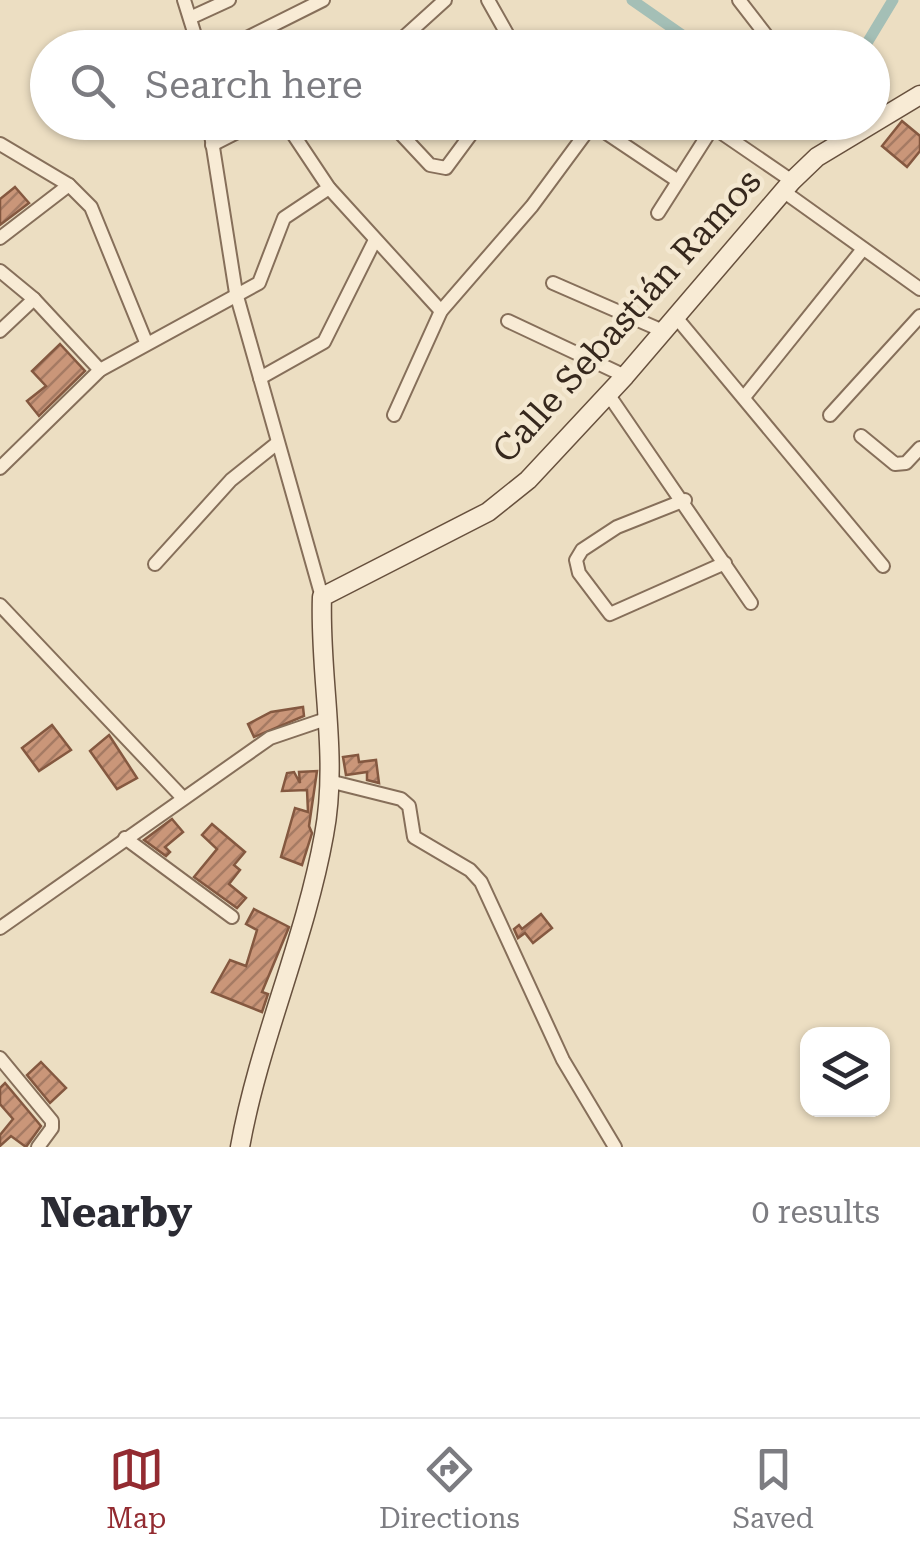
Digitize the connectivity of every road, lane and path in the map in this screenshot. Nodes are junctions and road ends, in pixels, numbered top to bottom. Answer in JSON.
{"nodes":[{"id":1,"x":184,"y":0,"type":"edge"},
{"id":2,"x":229,"y":0,"type":"edge"},
{"id":3,"x":324,"y":0,"type":"edge"},
{"id":4,"x":445,"y":0,"type":"edge"},
{"id":5,"x":488,"y":0,"type":"edge"},
{"id":6,"x":739,"y":0,"type":"edge"},
{"id":7,"x":192,"y":17,"type":"junction"},
{"id":8,"x":195,"y":30,"type":"edge"},
{"id":9,"x":263,"y":30,"type":"edge"},
{"id":10,"x":412,"y":30,"type":"edge"},
{"id":11,"x":505,"y":30,"type":"edge"},
{"id":12,"x":762,"y":30,"type":"edge"},
{"id":13,"x":920,"y":95,"type":"edge"},
{"id":14,"x":890,"y":113,"type":"edge"},
{"id":15,"x":211,"y":140,"type":"edge"},
{"id":16,"x":222,"y":140,"type":"edge"},
{"id":17,"x":297,"y":140,"type":"edge"},
{"id":18,"x":407,"y":140,"type":"edge"},
{"id":19,"x":467,"y":140,"type":"edge"},
{"id":20,"x":580,"y":140,"type":"edge"},
{"id":21,"x":617,"y":140,"type":"edge"},
{"id":22,"x":705,"y":140,"type":"edge"},
{"id":23,"x":733,"y":140,"type":"edge"},
{"id":24,"x":844,"y":140,"type":"edge"},
{"id":25,"x":0,"y":144,"type":"edge"},
{"id":26,"x":212,"y":145,"type":"junction"},
{"id":27,"x":678,"y":181,"type":"junction"},
{"id":28,"x":69,"y":185,"type":"junction"},
{"id":29,"x":787,"y":186,"type":"junction"},
{"id":30,"x":328,"y":188,"type":"junction"},
{"id":31,"x":658,"y":213,"type":"dead end"},
{"id":32,"x":0,"y":238,"type":"edge"},
{"id":33,"x":374,"y":242,"type":"junction"},
{"id":34,"x":863,"y":249,"type":"junction"},
{"id":35,"x":0,"y":271,"type":"edge"},
{"id":36,"x":552,"y":283,"type":"dead end"},
{"id":37,"x":920,"y":289,"type":"edge"},
{"id":38,"x":236,"y":293,"type":"junction"},
{"id":39,"x":34,"y":300,"type":"junction"},
{"id":40,"x":441,"y":311,"type":"junction"},
{"id":41,"x":920,"y":316,"type":"edge"},
{"id":42,"x":508,"y":321,"type":"dead end"},
{"id":43,"x":669,"y":324,"type":"junction"},
{"id":44,"x":0,"y":331,"type":"edge"},
{"id":45,"x":146,"y":342,"type":"junction"},
{"id":46,"x":100,"y":370,"type":"junction"},
{"id":47,"x":625,"y":376,"type":"junction"},
{"id":48,"x":260,"y":378,"type":"junction"},
{"id":49,"x":608,"y":394,"type":"junction"},
{"id":50,"x":744,"y":396,"type":"junction"},
{"id":51,"x":394,"y":415,"type":"dead end"},
{"id":52,"x":830,"y":415,"type":"dead end"},
{"id":53,"x":861,"y":436,"type":"dead end"},
{"id":54,"x":276,"y":444,"type":"junction"},
{"id":55,"x":920,"y":448,"type":"edge"},
{"id":56,"x":0,"y":468,"type":"edge"},
{"id":57,"x":684,"y":500,"type":"junction"},
{"id":58,"x":725,"y":563,"type":"junction"},
{"id":59,"x":155,"y":564,"type":"dead end"},
{"id":60,"x":883,"y":566,"type":"dead end"},
{"id":61,"x":322,"y":597,"type":"junction"},
{"id":62,"x":751,"y":603,"type":"dead end"},
{"id":63,"x":0,"y":605,"type":"edge"},
{"id":64,"x":326,"y":719,"type":"junction"},
{"id":65,"x":330,"y":781,"type":"junction"},
{"id":66,"x":183,"y":798,"type":"junction"},
{"id":67,"x":125,"y":838,"type":"junction"},
{"id":68,"x":232,"y":917,"type":"dead end"},
{"id":69,"x":0,"y":928,"type":"edge"},
{"id":70,"x":0,"y":1058,"type":"edge"},
{"id":71,"x":38,"y":1147,"type":"edge"},
{"id":72,"x":240,"y":1147,"type":"edge"},
{"id":73,"x":615,"y":1147,"type":"edge"}],
"edges":[{"from":1,"to":7,"type":"street"},
{"from":2,"to":7,"type":"street"},
{"from":3,"to":9,"type":"street"},
{"from":4,"to":10,"type":"street"},
{"from":5,"to":11,"type":"street"},
{"from":6,"to":12,"type":"street"},
{"from":7,"to":8,"type":"street"},
{"from":13,"to":14,"type":"main road","name":"Calle Sebastián Ramos"},
{"from":15,"to":26,"type":"street"},
{"from":16,"to":26,"type":"street"},
{"from":17,"to":30,"type":"street"},
{"from":18,"to":19,"type":"street"},
{"from":20,"to":40,"type":"street"},
{"from":21,"to":27,"type":"street"},
{"from":22,"to":27,"type":"street"},
{"from":23,"to":29,"type":"street"},
{"from":24,"to":29,"type":"main road","name":"Calle Sebastián Ramos"},
{"from":25,"to":28,"type":"street"},
{"from":26,"to":38,"type":"street"},
{"from":27,"to":31,"type":"street"},
{"from":28,"to":32,"type":"street"},
{"from":28,"to":45,"type":"street"},
{"from":29,"to":34,"type":"street"},
{"from":29,"to":43,"type":"main road","name":"Calle Sebastián Ramos"},
{"from":30,"to":33,"type":"street"},
{"from":30,"to":38,"type":"street"},
{"from":33,"to":40,"type":"street"},
{"from":33,"to":48,"type":"street"},
{"from":34,"to":37,"type":"street"},
{"from":34,"to":50,"type":"street"},
{"from":35,"to":39,"type":"street"},
{"from":36,"to":43,"type":"street"},
{"from":38,"to":45,"type":"street"},
{"from":38,"to":48,"type":"street"},
{"from":39,"to":44,"type":"street"},
{"from":39,"to":46,"type":"street"},
{"from":40,"to":51,"type":"street"},
{"from":41,"to":52,"type":"street"},
{"from":42,"to":47,"type":"street"},
{"from":43,"to":47,"type":"main road","name":"Calle Sebastián Ramos"},
{"from":43,"to":50,"type":"street"},
{"from":45,"to":46,"type":"street"},
{"from":46,"to":56,"type":"street"},
{"from":47,"to":49,"type":"main road","name":"Calle Sebastián Ramos"},
{"from":48,"to":54,"type":"street"},
{"from":49,"to":57,"type":"street"},
{"from":49,"to":61,"type":"main road","name":"Calle Sebastián Ramos"},
{"from":50,"to":60,"type":"street"},
{"from":53,"to":55,"type":"street"},
{"from":54,"to":59,"type":"street"},
{"from":54,"to":61,"type":"street"},
{"from":57,"to":58,"type":"street"},
{"from":57,"to":58,"type":"street"},
{"from":58,"to":62,"type":"street"},
{"from":61,"to":64,"type":"main road"},
{"from":63,"to":66,"type":"street"},
{"from":64,"to":65,"type":"main road"},
{"from":64,"to":66,"type":"street"},
{"from":65,"to":72,"type":"main road"},
{"from":65,"to":73,"type":"street"},
{"from":66,"to":67,"type":"street"},
{"from":67,"to":68,"type":"street"},
{"from":67,"to":69,"type":"street"},
{"from":70,"to":71,"type":"street"}]}
